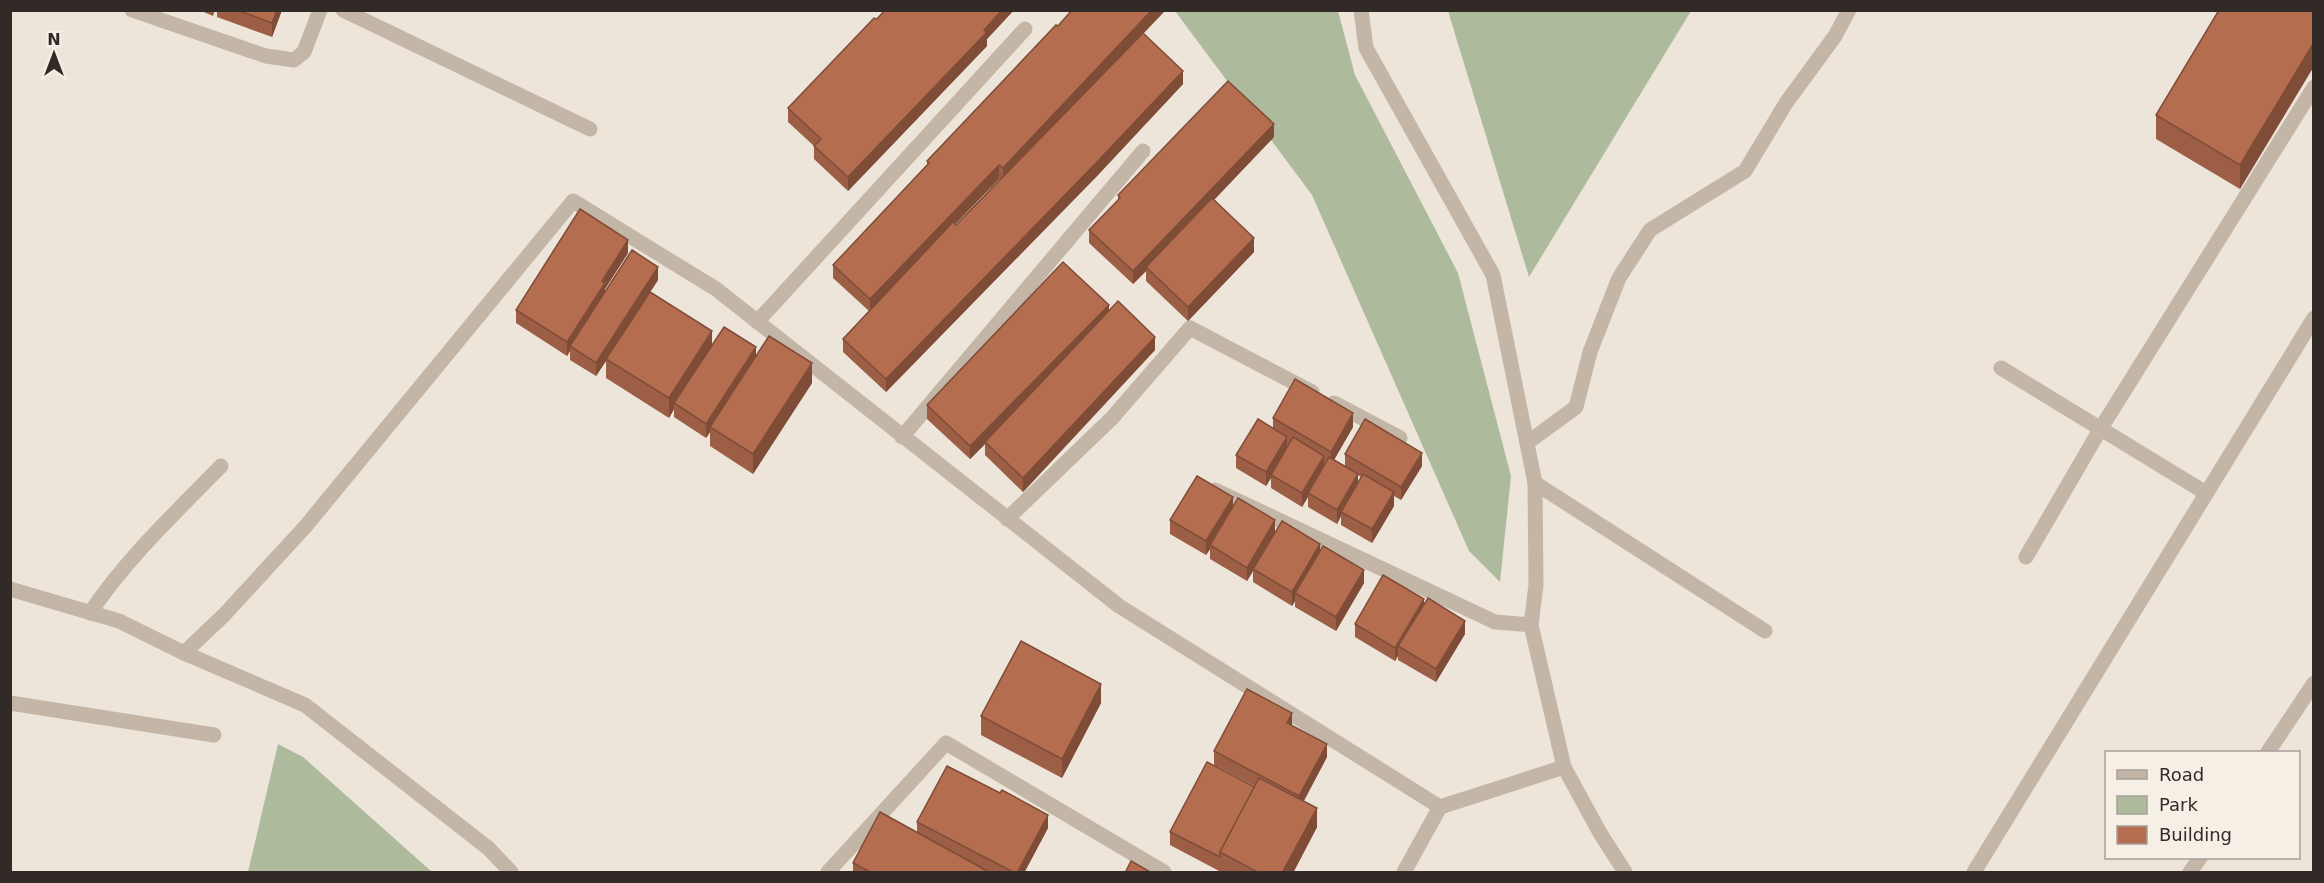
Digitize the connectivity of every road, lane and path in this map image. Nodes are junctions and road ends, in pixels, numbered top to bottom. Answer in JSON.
{"nodes":[{"id":1,"x":132,"y":10,"type":"edge"},
{"id":2,"x":320,"y":10,"type":"edge"},
{"id":3,"x":343,"y":10,"type":"edge"},
{"id":4,"x":1361,"y":10,"type":"edge"},
{"id":5,"x":1849,"y":10,"type":"edge"},
{"id":6,"x":1024,"y":29,"type":"dead end"},
{"id":7,"x":2313,"y":87,"type":"edge"},
{"id":8,"x":590,"y":129,"type":"dead end"},
{"id":9,"x":1143,"y":151,"type":"dead end"},
{"id":10,"x":2313,"y":318,"type":"edge"},
{"id":11,"x":757,"y":322,"type":"junction"},
{"id":12,"x":2001,"y":368,"type":"dead end"},
{"id":13,"x":2101,"y":428,"type":"junction"},
{"id":14,"x":902,"y":437,"type":"junction"},
{"id":15,"x":1400,"y":438,"type":"edge"},
{"id":16,"x":1527,"y":443,"type":"junction"},
{"id":17,"x":221,"y":466,"type":"dead end"},
{"id":18,"x":1535,"y":483,"type":"junction"},
{"id":19,"x":1208,"y":487,"type":"edge"},
{"id":20,"x":2206,"y":493,"type":"junction"},
{"id":21,"x":1007,"y":519,"type":"junction"},
{"id":22,"x":2026,"y":557,"type":"dead end"},
{"id":23,"x":10,"y":589,"type":"edge"},
{"id":24,"x":90,"y":612,"type":"junction"},
{"id":25,"x":1531,"y":625,"type":"junction"},
{"id":26,"x":1765,"y":631,"type":"dead end"},
{"id":27,"x":184,"y":652,"type":"junction"},
{"id":28,"x":2313,"y":683,"type":"edge"},
{"id":29,"x":10,"y":704,"type":"edge"},
{"id":30,"x":214,"y":735,"type":"dead end"},
{"id":31,"x":2269,"y":751,"type":"edge"},
{"id":32,"x":1564,"y":767,"type":"junction"},
{"id":33,"x":1440,"y":807,"type":"junction"},
{"id":34,"x":2199,"y":859,"type":"edge"},
{"id":35,"x":511,"y":873,"type":"edge"},
{"id":36,"x":828,"y":873,"type":"edge"},
{"id":37,"x":1164,"y":873,"type":"edge"},
{"id":38,"x":1404,"y":873,"type":"edge"},
{"id":39,"x":1625,"y":873,"type":"edge"},
{"id":40,"x":1974,"y":873,"type":"edge"},
{"id":41,"x":2190,"y":873,"type":"edge"}],
"edges":[{"from":1,"to":2,"type":"street"},
{"from":3,"to":8,"type":"street"},
{"from":4,"to":16,"type":"street"},
{"from":5,"to":16,"type":"street"},
{"from":6,"to":11,"type":"street"},
{"from":7,"to":13,"type":"street"},
{"from":9,"to":14,"type":"street"},
{"from":10,"to":20,"type":"street"},
{"from":11,"to":14,"type":"street"},
{"from":11,"to":27,"type":"street"},
{"from":12,"to":13,"type":"street"},
{"from":13,"to":20,"type":"street"},
{"from":13,"to":22,"type":"street"},
{"from":14,"to":21,"type":"street"},
{"from":15,"to":21,"type":"street"},
{"from":16,"to":18,"type":"street"},
{"from":17,"to":24,"type":"street"},
{"from":18,"to":25,"type":"street"},
{"from":18,"to":26,"type":"street"},
{"from":19,"to":25,"type":"street"},
{"from":20,"to":40,"type":"street"},
{"from":21,"to":33,"type":"street"},
{"from":23,"to":24,"type":"street"},
{"from":24,"to":27,"type":"street"},
{"from":25,"to":32,"type":"street"},
{"from":27,"to":35,"type":"street"},
{"from":28,"to":31,"type":"street"},
{"from":29,"to":30,"type":"street"},
{"from":32,"to":33,"type":"street"},
{"from":32,"to":39,"type":"street"},
{"from":33,"to":38,"type":"street"},
{"from":34,"to":41,"type":"street"},
{"from":36,"to":37,"type":"street"}]}
